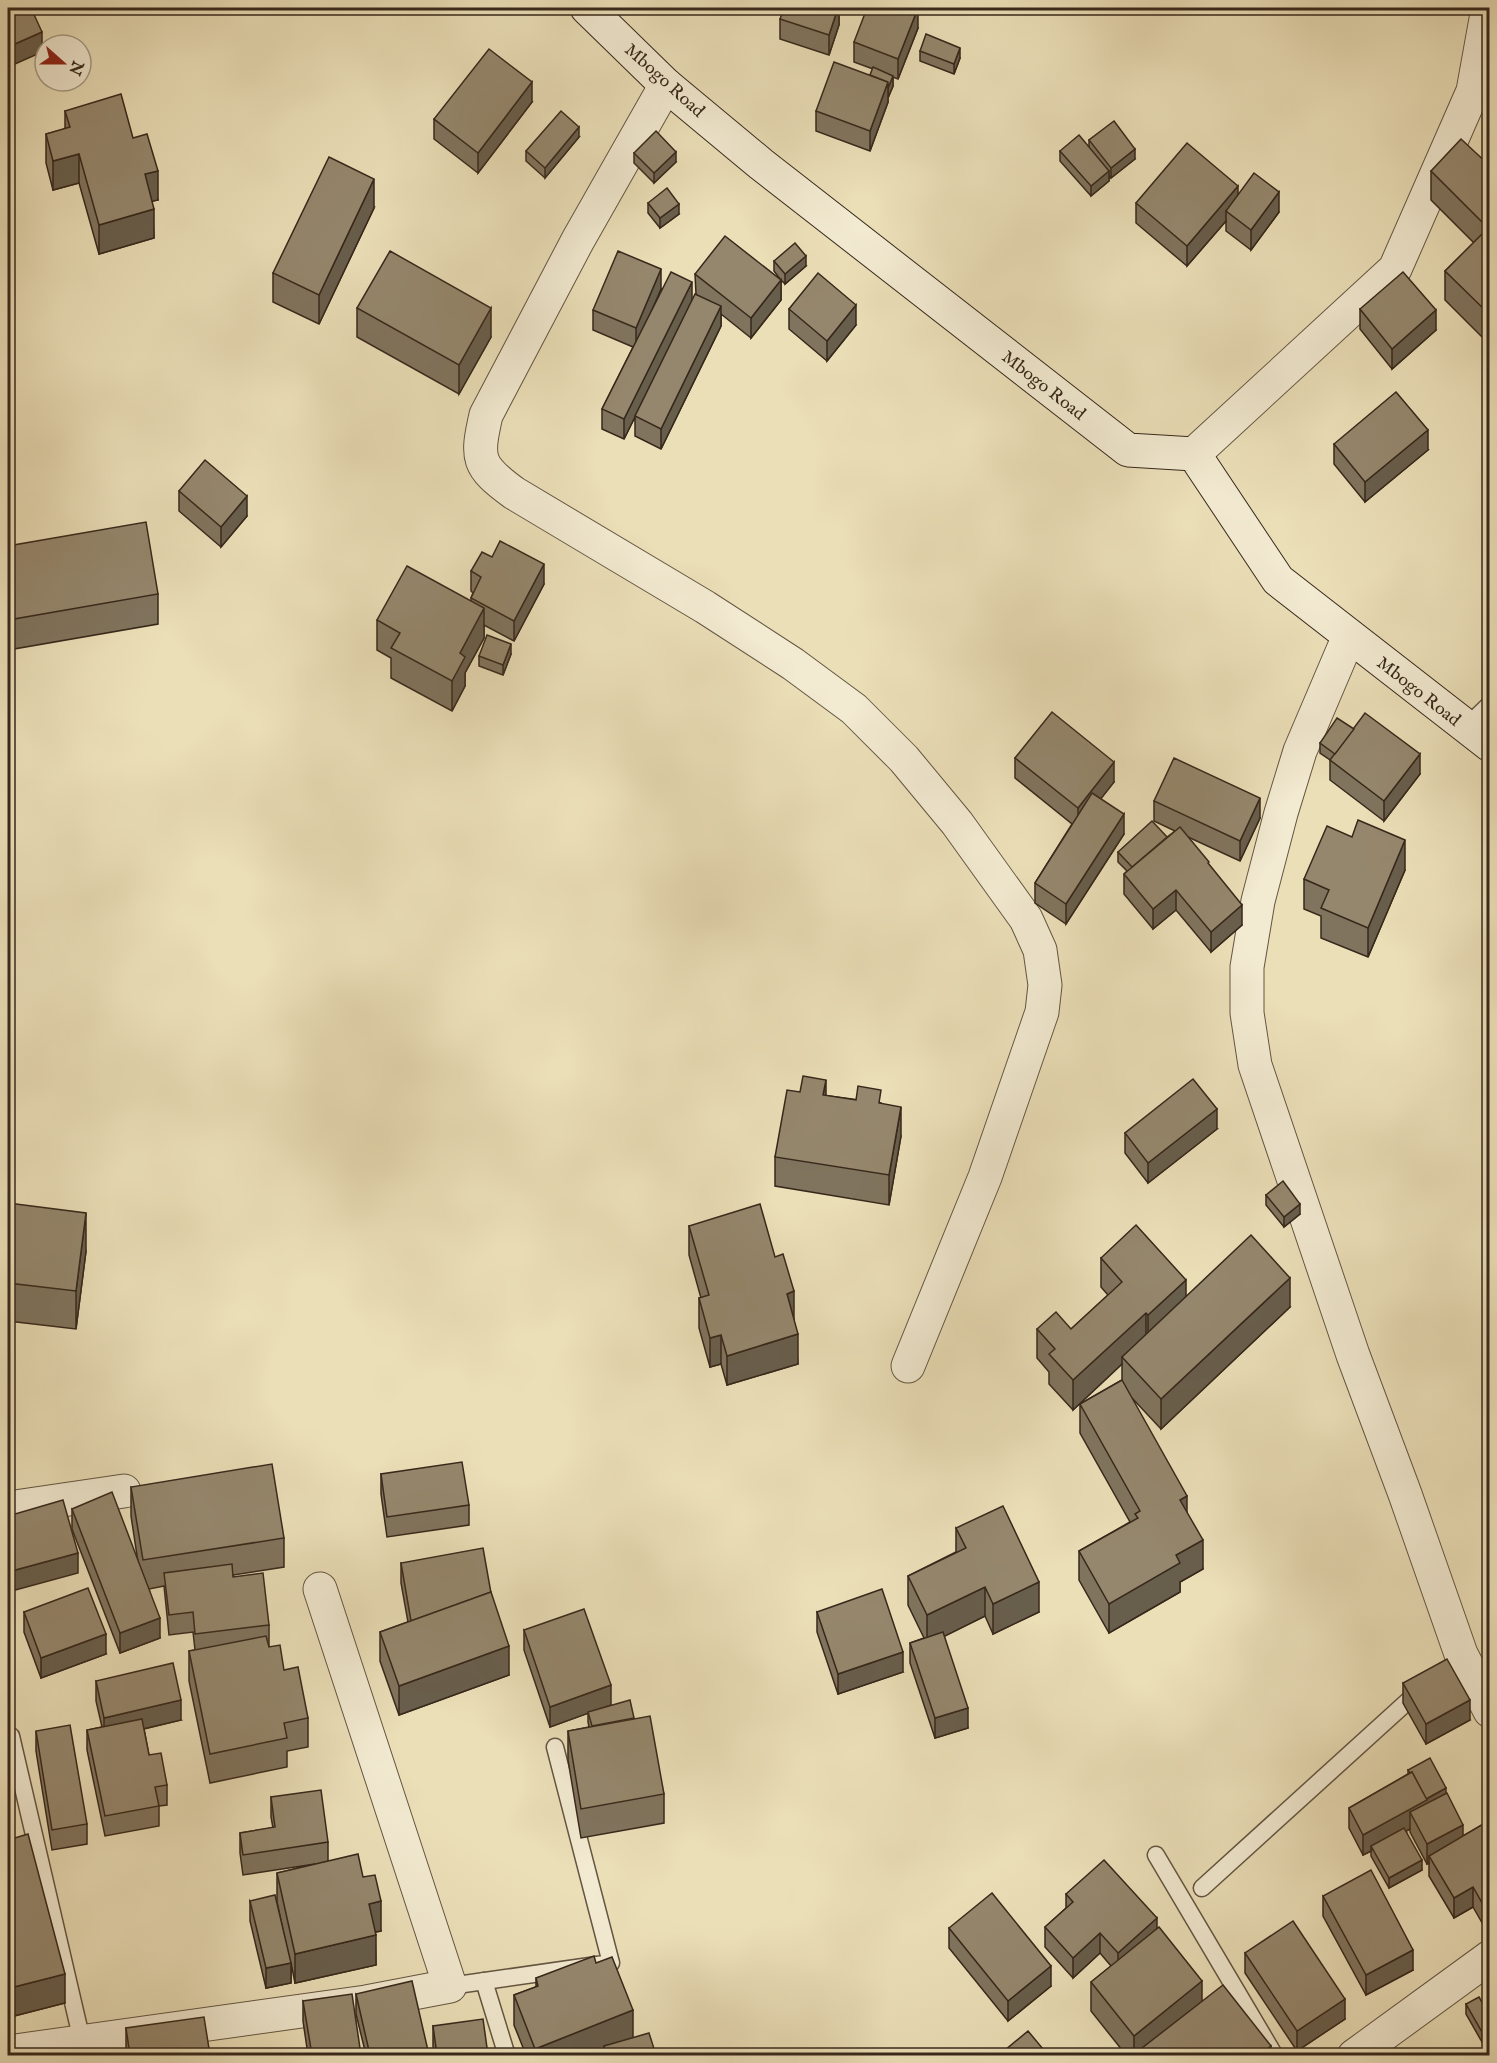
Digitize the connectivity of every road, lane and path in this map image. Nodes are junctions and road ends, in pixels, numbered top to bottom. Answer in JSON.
{"nodes":[{"id":1,"x":587,"y":8,"type":"edge"},
{"id":2,"x":1488,"y":8,"type":"edge"},
{"id":3,"x":666,"y":84,"type":"junction"},
{"id":4,"x":1194,"y":454,"type":"junction"},
{"id":5,"x":1349,"y":636,"type":"junction"},
{"id":6,"x":1490,"y":704,"type":"edge"},
{"id":7,"x":1478,"y":736,"type":"edge"},
{"id":8,"x":908,"y":1366,"type":"dead end"},
{"id":9,"x":124,"y":1491,"type":"dead end"},
{"id":10,"x":8,"y":1508,"type":"edge"},
{"id":11,"x":320,"y":1589,"type":"dead end"},
{"id":12,"x":1435,"y":1677,"type":"edge"},
{"id":13,"x":1490,"y":1711,"type":"edge"},
{"id":14,"x":11,"y":1737,"type":"dead end"},
{"id":15,"x":555,"y":1747,"type":"dead end"},
{"id":16,"x":1156,"y":1855,"type":"dead end"},
{"id":17,"x":1202,"y":1888,"type":"dead end"},
{"id":18,"x":1490,"y":1957,"type":"edge"},
{"id":19,"x":484,"y":1981,"type":"junction"},
{"id":20,"x":450,"y":1986,"type":"junction"},
{"id":21,"x":82,"y":2041,"type":"junction"},
{"id":22,"x":8,"y":2052,"type":"edge"},
{"id":23,"x":507,"y":2055,"type":"edge"},
{"id":24,"x":1275,"y":2055,"type":"edge"},
{"id":25,"x":1353,"y":2055,"type":"edge"}],
"edges":[{"from":1,"to":3,"type":"street","name":"Mbogo Road"},
{"from":2,"to":4,"type":"street"},
{"from":3,"to":4,"type":"street","name":"Mbogo Road"},
{"from":3,"to":8,"type":"street"},
{"from":4,"to":5,"type":"street","name":"Mbogo Road"},
{"from":5,"to":7,"type":"street","name":"Mbogo Road"},
{"from":5,"to":13,"type":"street"},
{"from":6,"to":7,"type":"lane"},
{"from":9,"to":10,"type":"street"},
{"from":11,"to":20,"type":"street"},
{"from":12,"to":17,"type":"lane"},
{"from":14,"to":21,"type":"lane"},
{"from":15,"to":19,"type":"lane"},
{"from":16,"to":24,"type":"lane"},
{"from":18,"to":25,"type":"street"},
{"from":19,"to":20,"type":"lane"},
{"from":19,"to":23,"type":"lane"},
{"from":20,"to":21,"type":"street"},
{"from":21,"to":22,"type":"street"}]}
